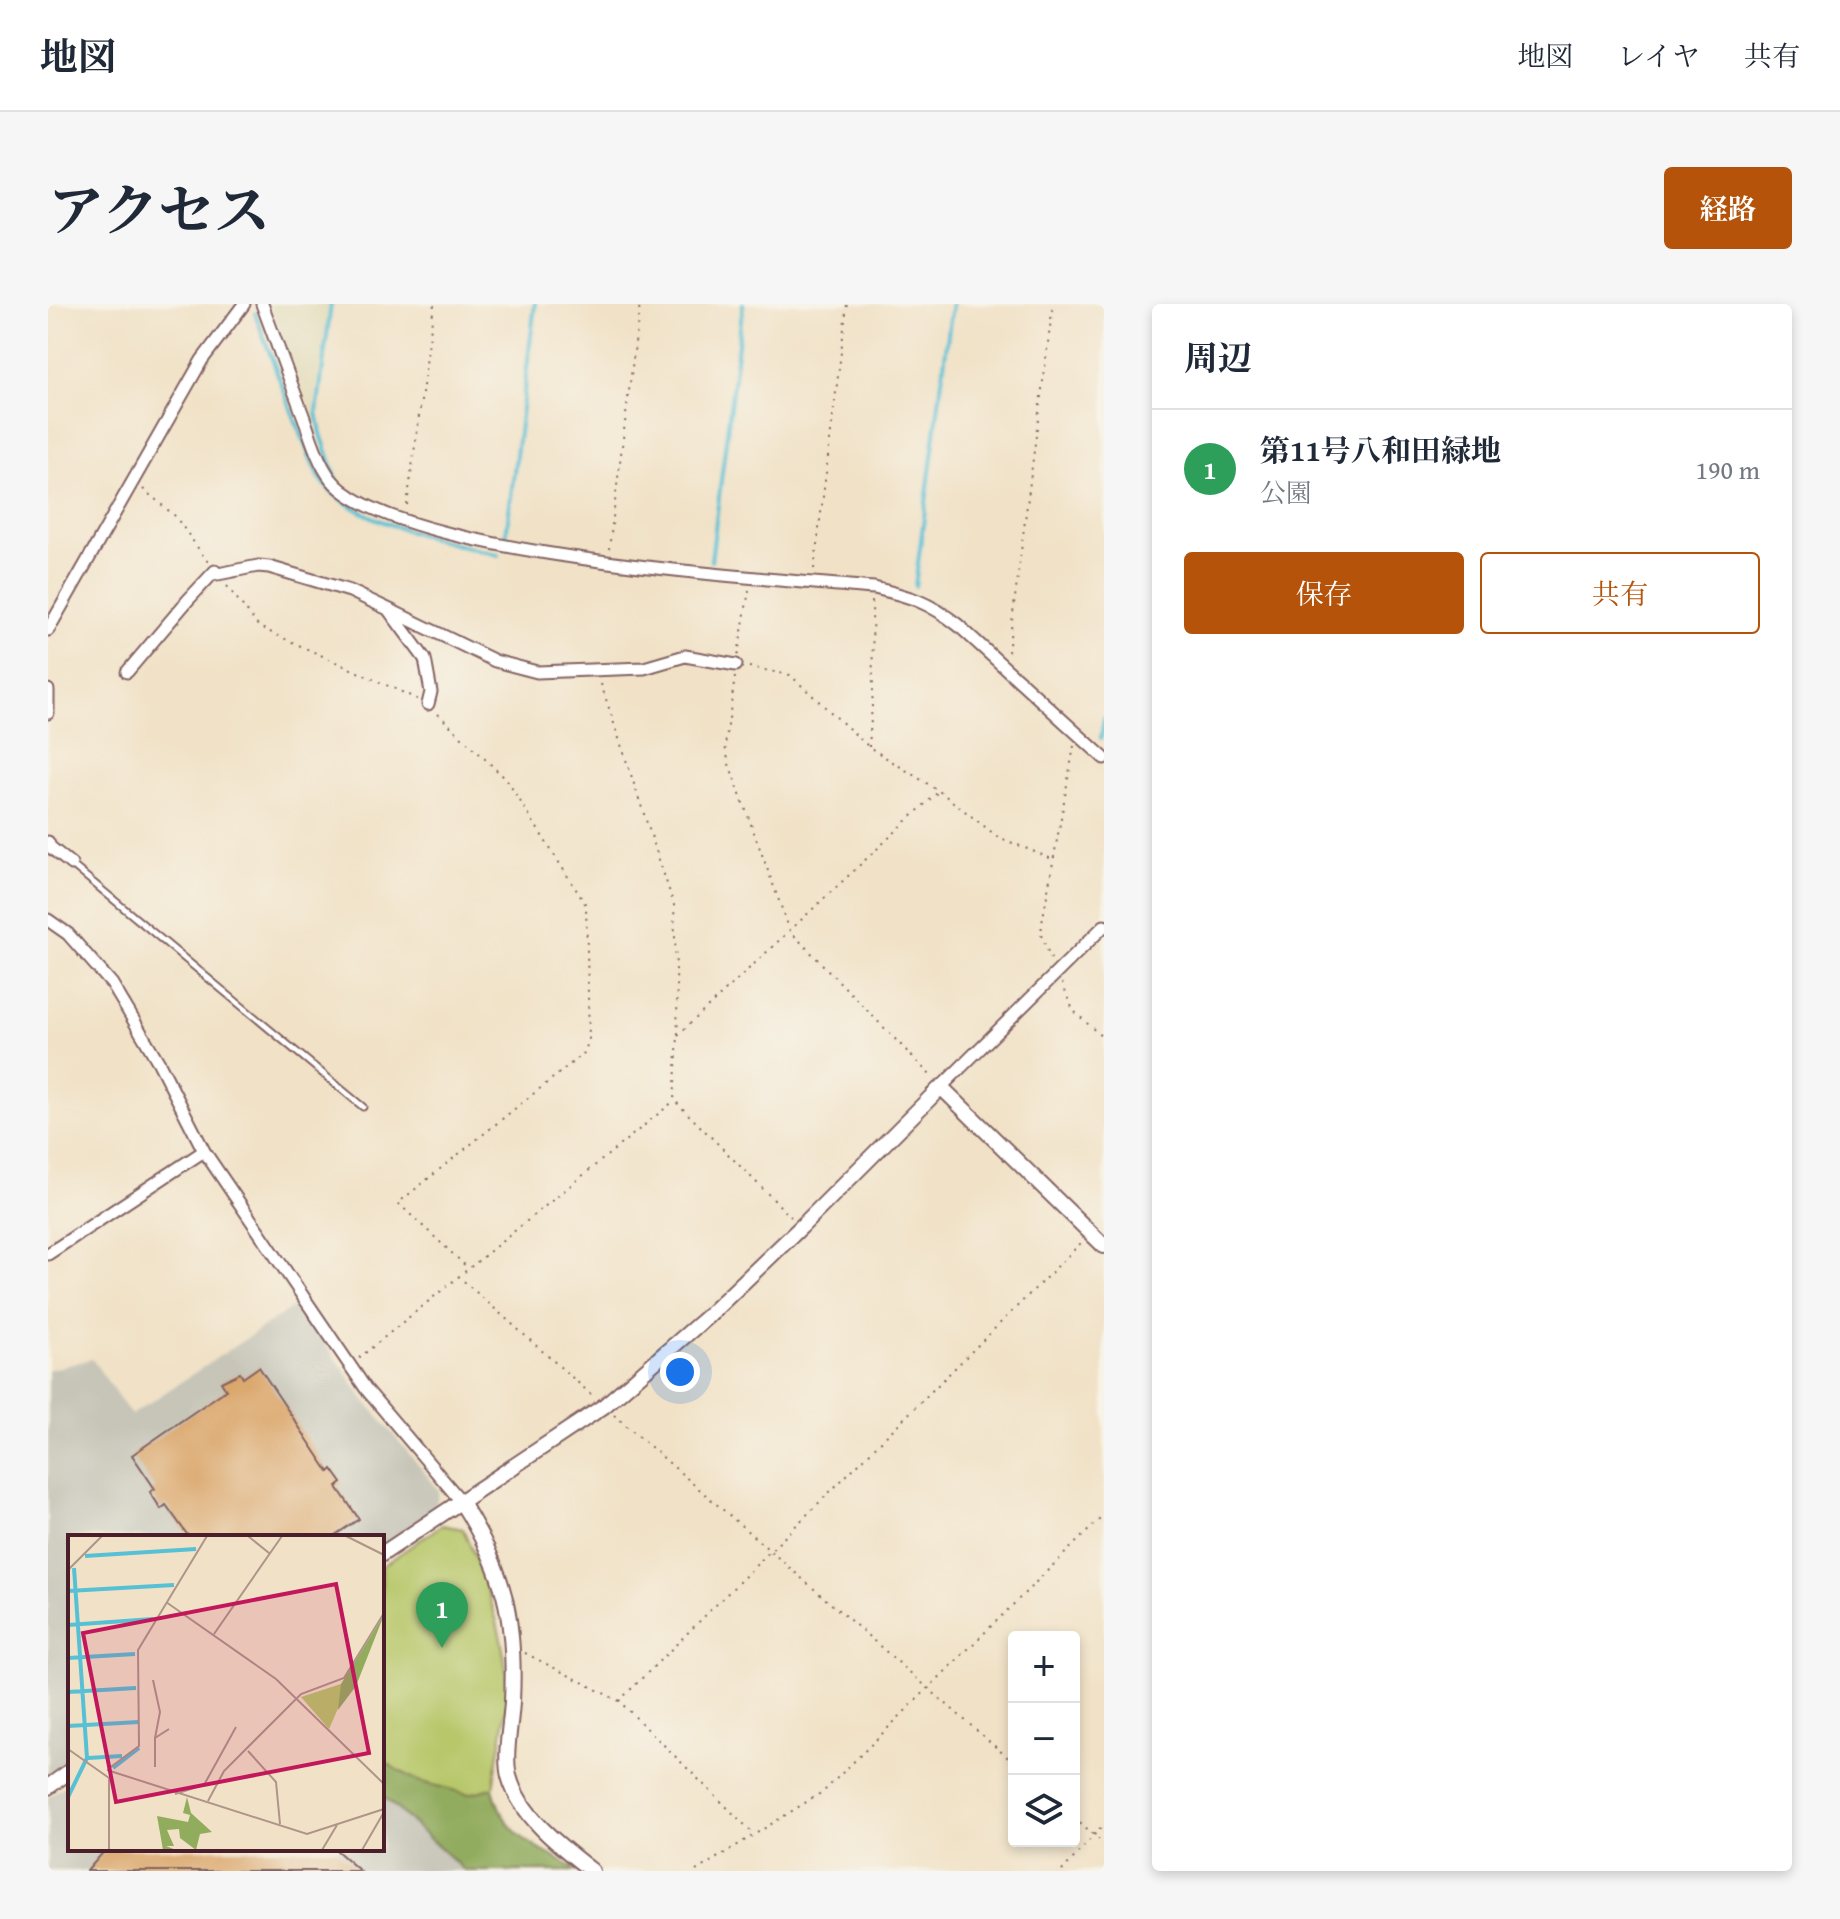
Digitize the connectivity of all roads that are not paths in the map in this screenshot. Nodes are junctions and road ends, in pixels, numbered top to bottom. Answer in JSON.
{"nodes":[{"id":1,"x":244,"y":304,"type":"edge"},
{"id":2,"x":262,"y":304,"type":"edge"},
{"id":3,"x":388,"y":609,"type":"junction"},
{"id":4,"x":48,"y":630,"type":"edge"},
{"id":5,"x":736,"y":665,"type":"road end"},
{"id":6,"x":127,"y":672,"type":"dead end"},
{"id":7,"x":48,"y":690,"type":"edge"},
{"id":8,"x":428,"y":704,"type":"road end"},
{"id":9,"x":48,"y":713,"type":"edge"},
{"id":10,"x":1104,"y":758,"type":"edge"},
{"id":11,"x":48,"y":842,"type":"edge"},
{"id":12,"x":71,"y":864,"type":"joint"},
{"id":13,"x":48,"y":920,"type":"edge"},
{"id":14,"x":1104,"y":926,"type":"edge"},
{"id":15,"x":941,"y":1087,"type":"junction"},
{"id":16,"x":363,"y":1107,"type":"dead end"},
{"id":17,"x":204,"y":1151,"type":"junction"},
{"id":18,"x":1104,"y":1246,"type":"edge"},
{"id":19,"x":48,"y":1254,"type":"edge"},
{"id":20,"x":460,"y":1500,"type":"junction"},
{"id":21,"x":384,"y":1553,"type":"edge"},
{"id":22,"x":68,"y":1772,"type":"edge"},
{"id":23,"x":48,"y":1787,"type":"edge"},
{"id":24,"x":592,"y":1871,"type":"edge"}],
"edges":[{"from":1,"to":4,"type":"street"},
{"from":2,"to":10,"type":"street"},
{"from":3,"to":5,"type":"street"},
{"from":3,"to":6,"type":"street"},
{"from":3,"to":8,"type":"street"},
{"from":7,"to":9,"type":"street"},
{"from":11,"to":12,"type":"street"},
{"from":12,"to":16,"type":"lane"},
{"from":13,"to":17,"type":"street"},
{"from":14,"to":15,"type":"street"},
{"from":15,"to":18,"type":"street"},
{"from":15,"to":20,"type":"street"},
{"from":17,"to":19,"type":"street"},
{"from":17,"to":20,"type":"street"},
{"from":20,"to":21,"type":"street"},
{"from":20,"to":24,"type":"street"},
{"from":22,"to":23,"type":"street"}]}
